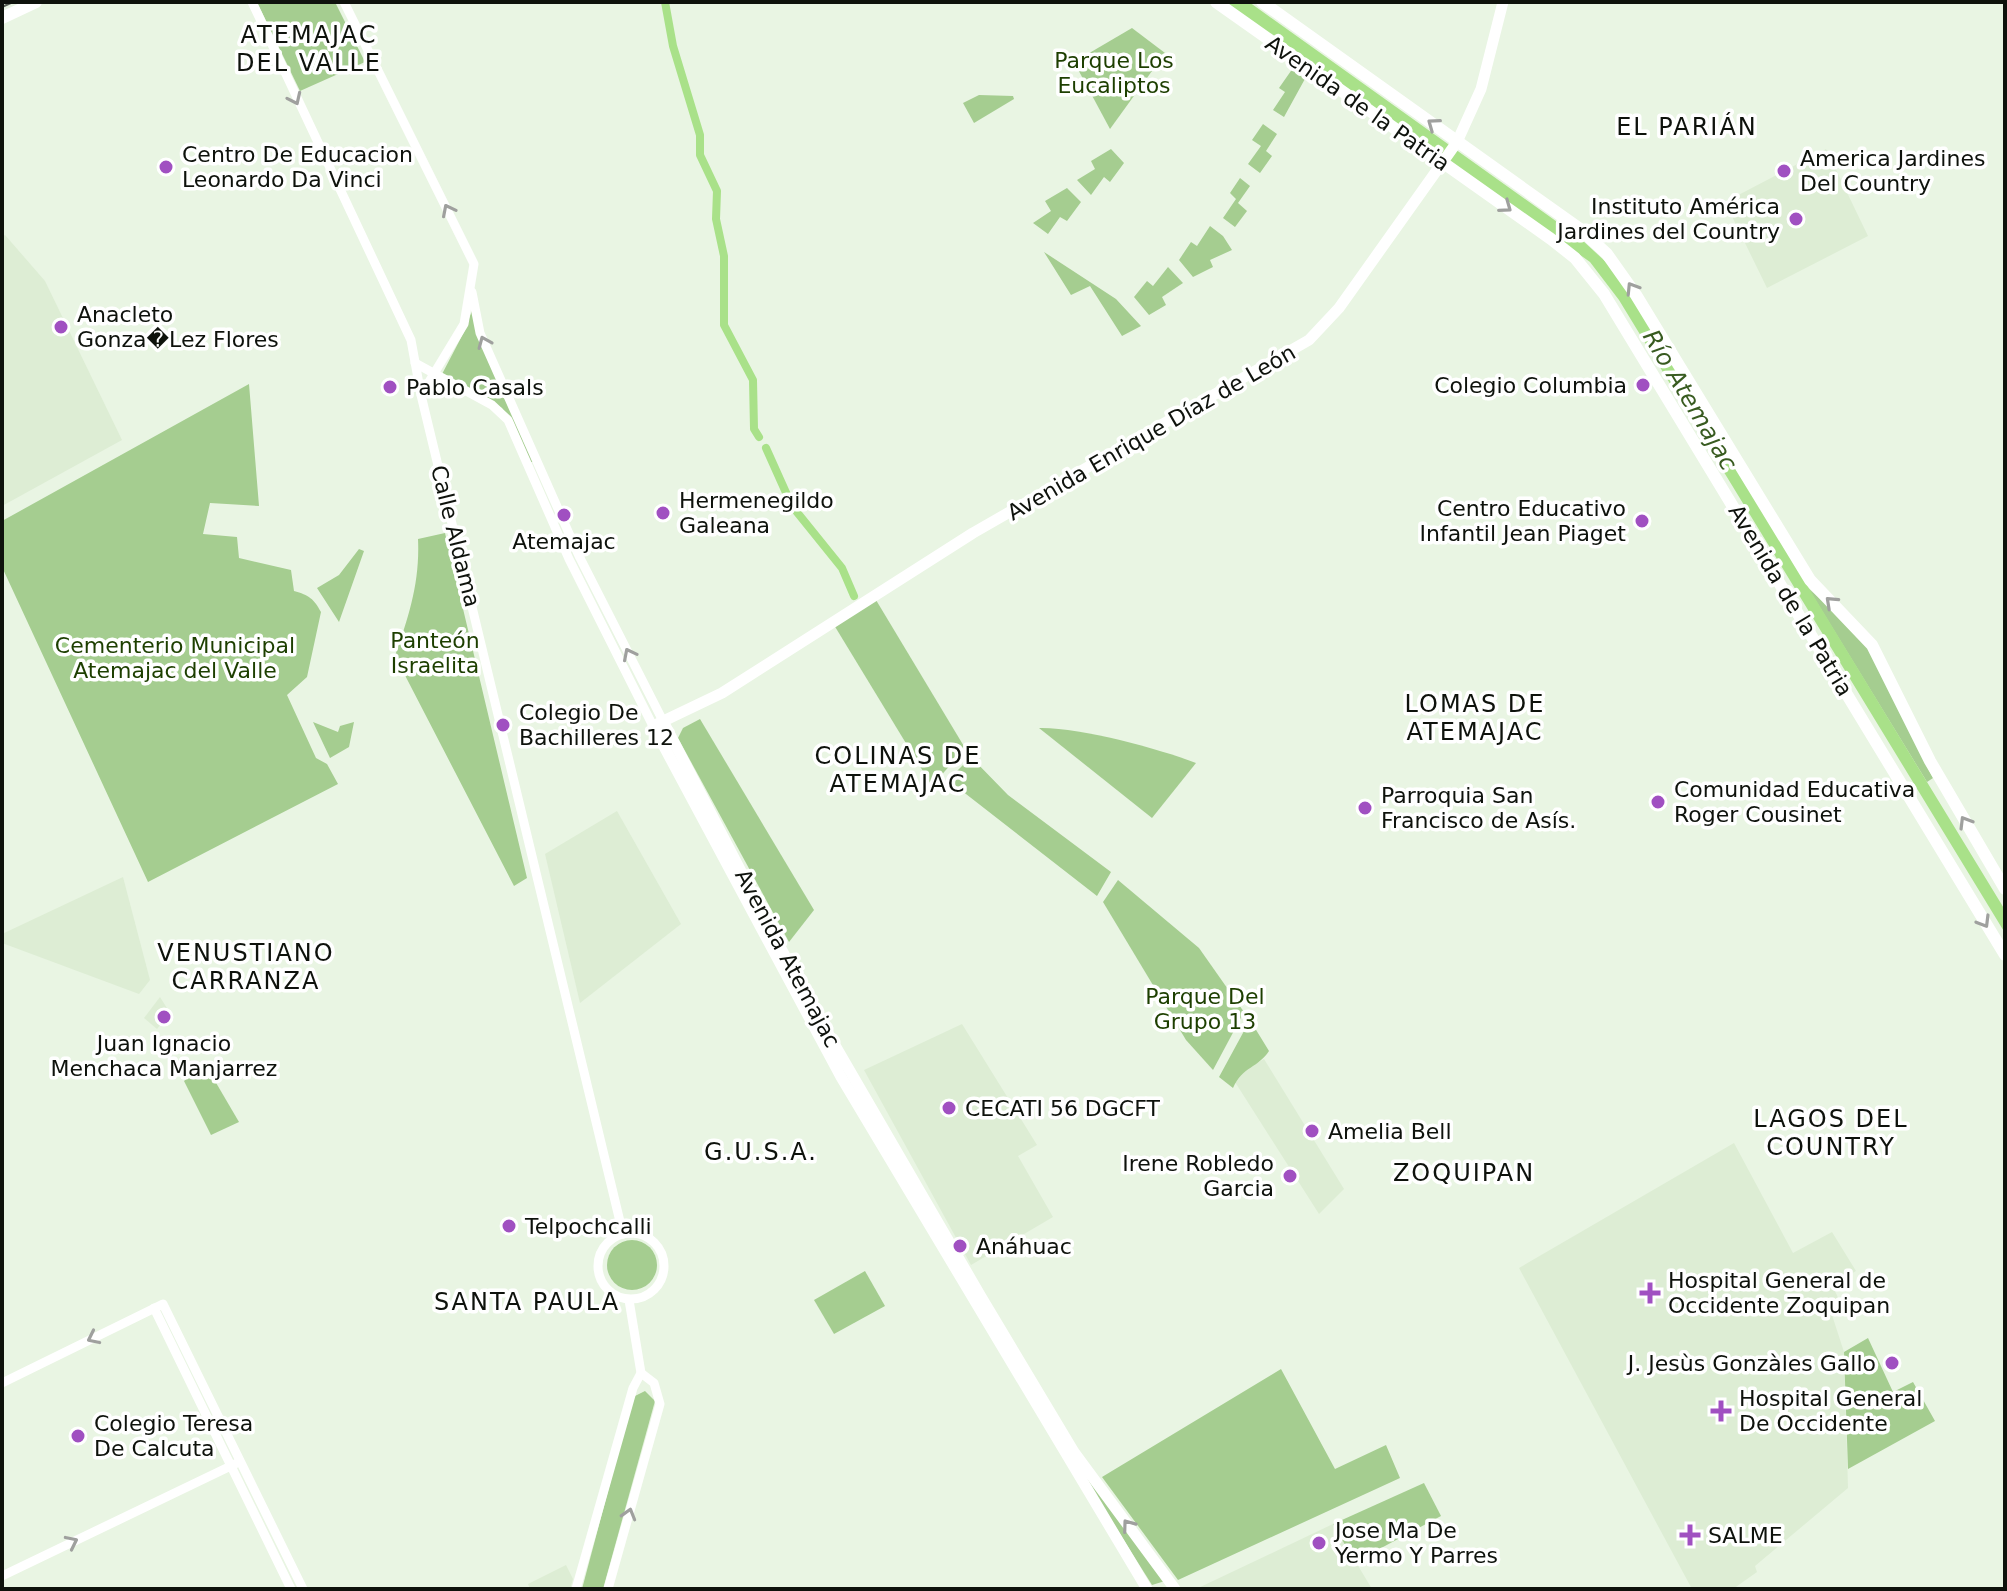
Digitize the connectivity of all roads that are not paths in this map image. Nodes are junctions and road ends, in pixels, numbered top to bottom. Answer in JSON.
{"nodes":[{"id":1,"x":36,"y":2,"type":"edge"},
{"id":2,"x":252,"y":2,"type":"edge"},
{"id":3,"x":344,"y":2,"type":"edge"},
{"id":4,"x":1216,"y":2,"type":"edge"},
{"id":5,"x":1262,"y":2,"type":"edge"},
{"id":6,"x":1503,"y":2,"type":"edge"},
{"id":7,"x":2,"y":18,"type":"edge"},
{"id":8,"x":1456,"y":143,"type":"junction"},
{"id":9,"x":1444,"y":160,"type":"junction"},
{"id":10,"x":472,"y":287,"type":"junction"},
{"id":11,"x":415,"y":363,"type":"junction"},
{"id":12,"x":434,"y":376,"type":"junction"},
{"id":13,"x":421,"y":395,"type":"junction"},
{"id":14,"x":659,"y":725,"type":"junction"},
{"id":15,"x":2005,"y":889,"type":"edge"},
{"id":16,"x":2005,"y":955,"type":"edge"},
{"id":17,"x":623,"y":1234,"type":"junction"},
{"id":18,"x":629,"y":1300,"type":"junction"},
{"id":19,"x":641,"y":1373,"type":"junction"},
{"id":20,"x":2,"y":1383,"type":"edge"},
{"id":21,"x":236,"y":1463,"type":"junction"},
{"id":22,"x":2,"y":1576,"type":"edge"},
{"id":23,"x":1175,"y":1588,"type":"edge"},
{"id":24,"x":291,"y":1589,"type":"edge"},
{"id":25,"x":303,"y":1589,"type":"edge"},
{"id":26,"x":576,"y":1589,"type":"edge"},
{"id":27,"x":608,"y":1589,"type":"edge"},
{"id":28,"x":1147,"y":1589,"type":"edge"}],
"edges":[{"from":1,"to":7,"type":"main road"},
{"from":2,"to":11,"type":"street","name":"Calle Aldama","one_way":true},
{"from":10,"to":3,"type":"street","name":"Avenida Atemajac","one_way":true},
{"from":4,"to":9,"type":"main road","name":"Avenida de la Patria"},
{"from":8,"to":5,"type":"main road","name":"Avenida de la Patria","one_way":true},
{"from":6,"to":8,"type":"main road","name":"Avenida Enrique Díaz de León"},
{"from":8,"to":9,"type":"main road","name":"Avenida Enrique Díaz de León"},
{"from":15,"to":8,"type":"main road","name":"Avenida de la Patria","one_way":true},
{"from":9,"to":14,"type":"main road","name":"Avenida Enrique Díaz de León"},
{"from":9,"to":16,"type":"main road","name":"Avenida de la Patria","one_way":true},
{"from":10,"to":12,"type":"street"},
{"from":14,"to":10,"type":"street","name":"Avenida Atemajac","one_way":true},
{"from":11,"to":12,"type":"street","name":"Avenida Atemajac"},
{"from":11,"to":13,"type":"street","name":"Calle Aldama"},
{"from":12,"to":13,"type":"street"},
{"from":12,"to":14,"type":"street","name":"Avenida Atemajac"},
{"from":13,"to":17,"type":"street","name":"Calle Aldama"},
{"from":23,"to":14,"type":"main road","name":"Avenida Atemajac","one_way":true},
{"from":14,"to":28,"type":"main road","name":"Avenida Atemajac"},
{"from":17,"to":18,"type":"street"},
{"from":17,"to":18,"type":"street"},
{"from":18,"to":19,"type":"street"},
{"from":19,"to":26,"type":"street"},
{"from":27,"to":19,"type":"street","one_way":true},
{"from":21,"to":20,"type":"street","one_way":true},
{"from":22,"to":21,"type":"street","one_way":true},
{"from":21,"to":24,"type":"street"},
{"from":21,"to":25,"type":"street"}]}
